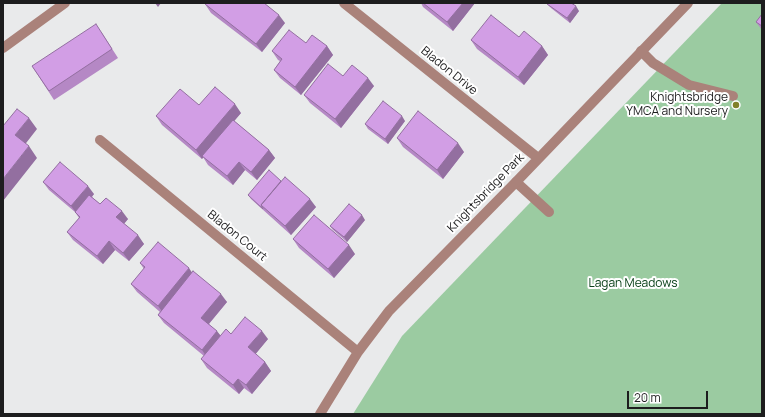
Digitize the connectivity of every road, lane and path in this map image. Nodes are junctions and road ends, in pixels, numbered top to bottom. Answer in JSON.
{"nodes":[{"id":1,"x":65,"y":3,"type":"edge"},
{"id":2,"x":344,"y":3,"type":"edge"},
{"id":3,"x":688,"y":3,"type":"edge"},
{"id":4,"x":3,"y":48,"type":"edge"},
{"id":5,"x":641,"y":51,"type":"junction"},
{"id":6,"x":733,"y":96,"type":"dead end"},
{"id":7,"x":100,"y":140,"type":"dead end"},
{"id":8,"x":538,"y":158,"type":"junction"},
{"id":9,"x":516,"y":182,"type":"junction"},
{"id":10,"x":549,"y":212,"type":"dead end"},
{"id":11,"x":358,"y":352,"type":"junction"},
{"id":12,"x":320,"y":414,"type":"edge"}],
"edges":[{"from":1,"to":4,"type":"street"},
{"from":2,"to":8,"type":"street","name":"Bladon Drive"},
{"from":3,"to":5,"type":"street","name":"Knightsbridge Park"},
{"from":5,"to":6,"type":"street"},
{"from":5,"to":8,"type":"street","name":"Knightsbridge Park"},
{"from":7,"to":11,"type":"street","name":"Bladon Court"},
{"from":8,"to":9,"type":"street","name":"Knightsbridge Park"},
{"from":9,"to":10,"type":"street"},
{"from":9,"to":11,"type":"street","name":"Knightsbridge Park"},
{"from":11,"to":12,"type":"street","name":"Knightsbridge Park"}]}
